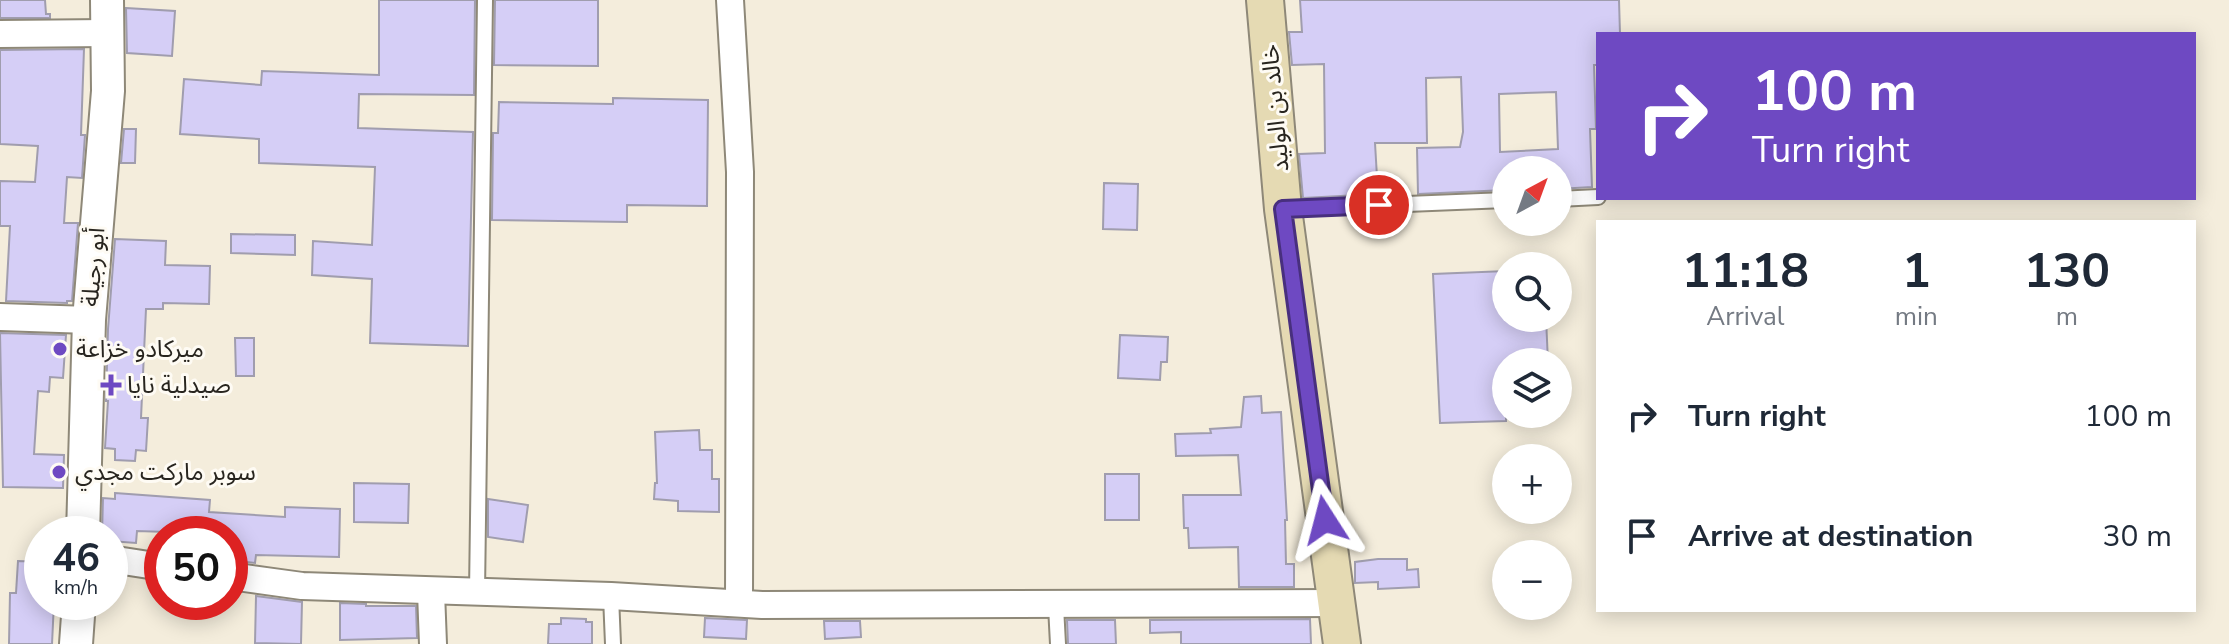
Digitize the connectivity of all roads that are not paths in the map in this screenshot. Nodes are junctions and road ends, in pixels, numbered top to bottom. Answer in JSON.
{"nodes":[{"id":1,"x":107,"y":0,"type":"edge"},
{"id":2,"x":485,"y":0,"type":"edge"},
{"id":3,"x":730,"y":0,"type":"edge"},
{"id":4,"x":1265,"y":0,"type":"edge"},
{"id":5,"x":107,"y":33,"type":"junction"},
{"id":6,"x":0,"y":34,"type":"edge"},
{"id":7,"x":1596,"y":197,"type":"edge"},
{"id":8,"x":1572,"y":198,"type":"edge"},
{"id":9,"x":1492,"y":201,"type":"edge"},
{"id":10,"x":1283,"y":209,"type":"junction"},
{"id":11,"x":0,"y":317,"type":"edge"},
{"id":12,"x":89,"y":320,"type":"junction"},
{"id":13,"x":84,"y":516,"type":"edge"},
{"id":14,"x":248,"y":578,"type":"edge"},
{"id":15,"x":431,"y":592,"type":"junction"},
{"id":16,"x":477,"y":593,"type":"junction"},
{"id":17,"x":611,"y":596,"type":"junction"},
{"id":18,"x":739,"y":603,"type":"junction"},
{"id":19,"x":1338,"y":603,"type":"junction"},
{"id":20,"x":1056,"y":606,"type":"junction"},
{"id":21,"x":78,"y":620,"type":"edge"},
{"id":22,"x":76,"y":644,"type":"edge"},
{"id":23,"x":433,"y":644,"type":"edge"},
{"id":24,"x":613,"y":644,"type":"edge"},
{"id":25,"x":1058,"y":644,"type":"edge"},
{"id":26,"x":1342,"y":644,"type":"edge"}],
"edges":[{"from":1,"to":5,"type":"street","name":"أبو رجيلة"},
{"from":2,"to":16,"type":"lane"},
{"from":3,"to":18,"type":"street"},
{"from":4,"to":10,"type":"main road","name":"خالد بن الوليد"},
{"from":5,"to":6,"type":"street"},
{"from":5,"to":12,"type":"street","name":"أبو رجيلة"},
{"from":7,"to":8,"type":"lane"},
{"from":9,"to":10,"type":"lane"},
{"from":10,"to":19,"type":"main road","name":"خالد بن الوليد"},
{"from":11,"to":12,"type":"street"},
{"from":12,"to":13,"type":"street","name":"أبو رجيلة"},
{"from":14,"to":15,"type":"street"},
{"from":15,"to":16,"type":"street"},
{"from":15,"to":23,"type":"street"},
{"from":16,"to":17,"type":"street"},
{"from":17,"to":18,"type":"street"},
{"from":17,"to":24,"type":"lane"},
{"from":18,"to":20,"type":"street"},
{"from":19,"to":20,"type":"street"},
{"from":19,"to":26,"type":"main road","name":"خالد بن الوليد"},
{"from":20,"to":25,"type":"lane"},
{"from":21,"to":22,"type":"street"}]}
